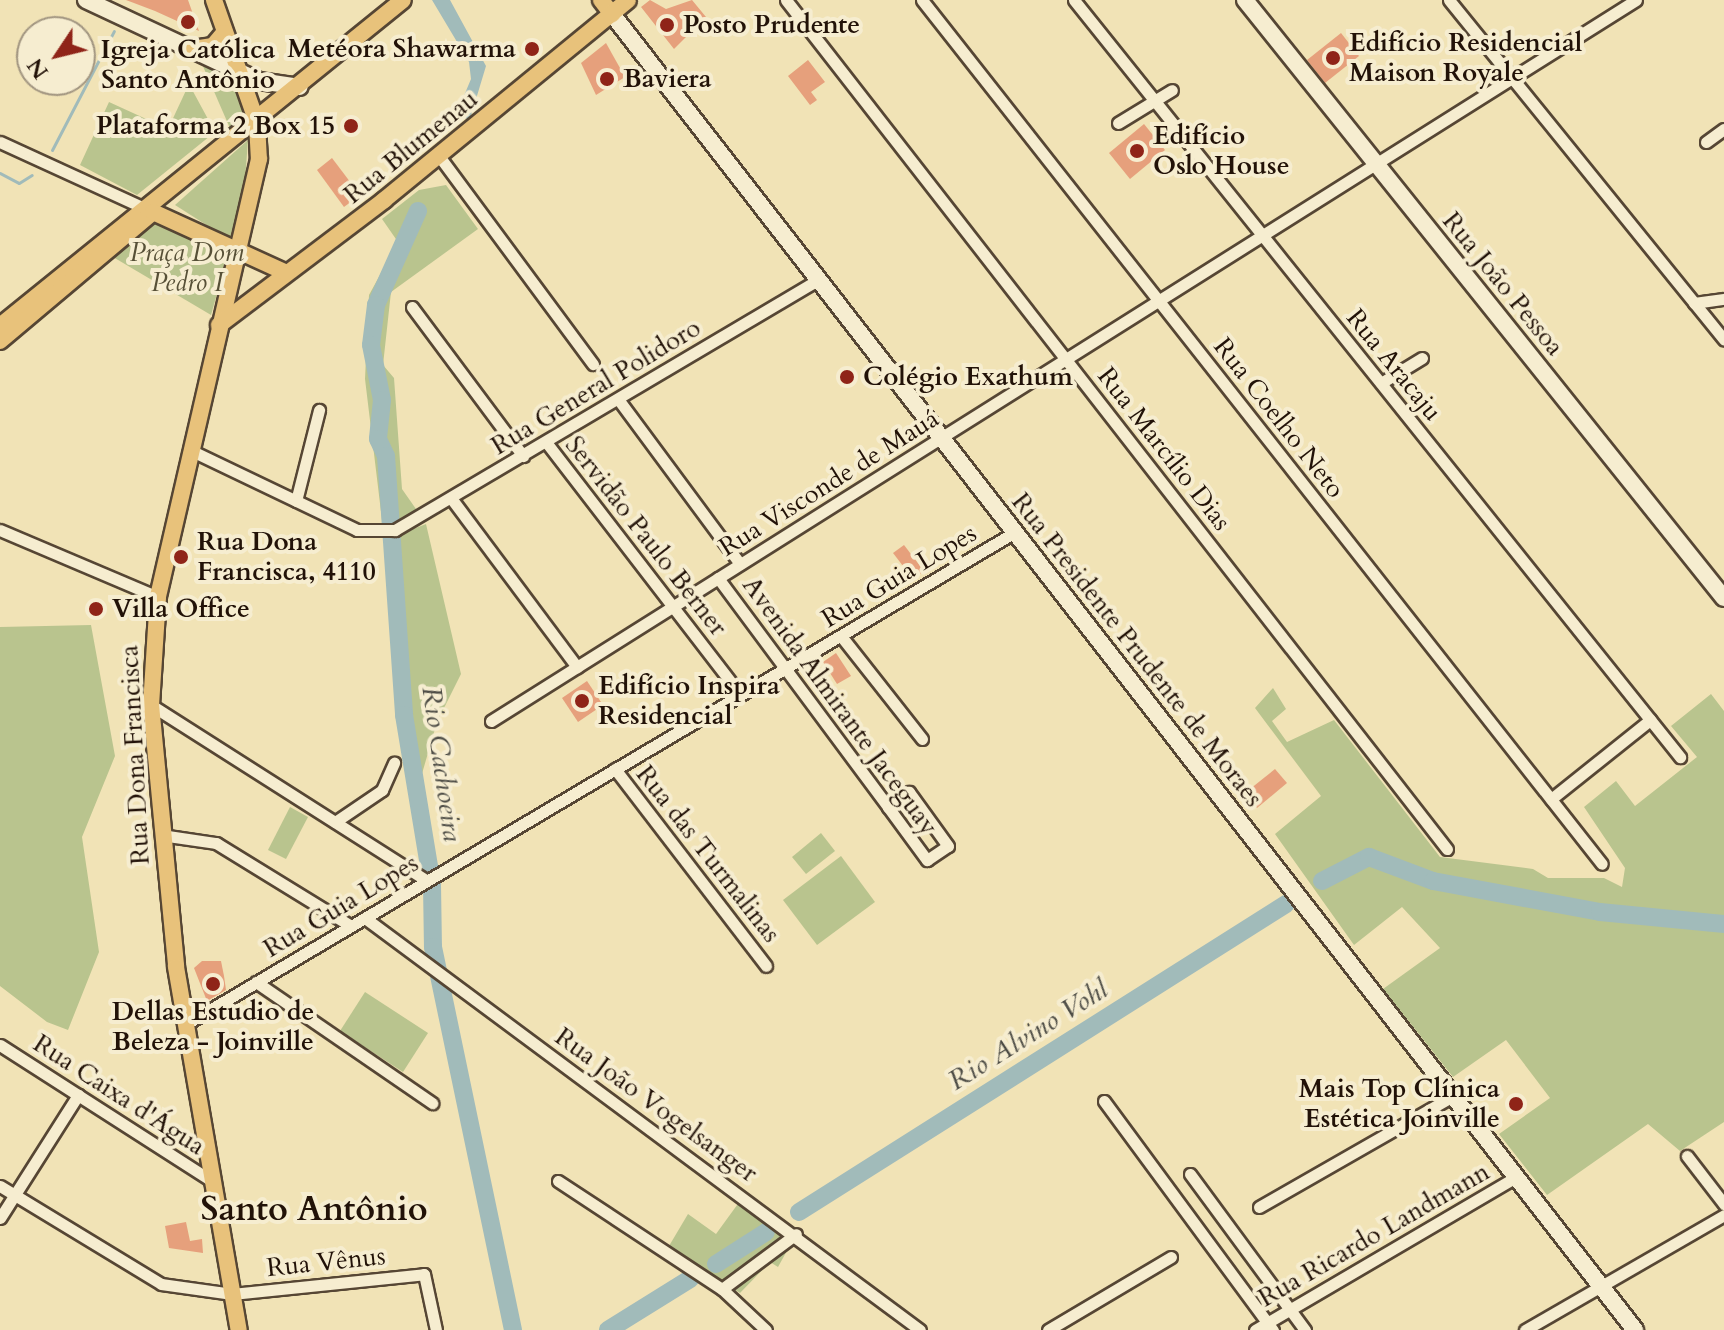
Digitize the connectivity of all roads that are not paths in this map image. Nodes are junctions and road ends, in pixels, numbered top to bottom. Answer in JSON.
{"nodes":[{"id":1,"x":86,"y":0,"type":"edge"},
{"id":2,"x":214,"y":0,"type":"edge"},
{"id":3,"x":403,"y":0,"type":"edge"},
{"id":4,"x":601,"y":0,"type":"edge"},
{"id":5,"x":628,"y":0,"type":"edge"},
{"id":6,"x":786,"y":0,"type":"edge"},
{"id":7,"x":922,"y":0,"type":"edge"},
{"id":8,"x":1074,"y":0,"type":"edge"},
{"id":9,"x":1245,"y":0,"type":"edge"},
{"id":10,"x":1449,"y":0,"type":"edge"},
{"id":11,"x":1636,"y":0,"type":"edge"},
{"id":12,"x":612,"y":14,"type":"junction"},
{"id":13,"x":224,"y":33,"type":"junction"},
{"id":14,"x":193,"y":49,"type":"junction"},
{"id":15,"x":238,"y":70,"type":"junction"},
{"id":16,"x":1512,"y":78,"type":"junction"},
{"id":17,"x":300,"y":87,"type":"junction"},
{"id":18,"x":1172,"y":90,"type":"dead end"},
{"id":19,"x":1155,"y":100,"type":"junction"},
{"id":20,"x":257,"y":123,"type":"junction"},
{"id":21,"x":1118,"y":123,"type":"dead end"},
{"id":22,"x":1724,"y":129,"type":"edge"},
{"id":23,"x":0,"y":142,"type":"edge"},
{"id":24,"x":1706,"y":142,"type":"dead end"},
{"id":25,"x":439,"y":156,"type":"junction"},
{"id":26,"x":1376,"y":164,"type":"junction"},
{"id":27,"x":177,"y":188,"type":"junction"},
{"id":28,"x":153,"y":212,"type":"junction"},
{"id":29,"x":1263,"y":235,"type":"junction"},
{"id":30,"x":237,"y":251,"type":"junction"},
{"id":31,"x":287,"y":273,"type":"junction"},
{"id":32,"x":818,"y":280,"type":"junction"},
{"id":33,"x":1724,"y":299,"type":"edge"},
{"id":34,"x":1158,"y":301,"type":"junction"},
{"id":35,"x":1694,"y":303,"type":"junction"},
{"id":36,"x":412,"y":307,"type":"dead end"},
{"id":37,"x":219,"y":325,"type":"junction"},
{"id":38,"x":0,"y":326,"type":"edge"},
{"id":39,"x":1724,"y":340,"type":"edge"},
{"id":40,"x":0,"y":341,"type":"edge"},
{"id":41,"x":1422,"y":358,"type":"dead end"},
{"id":42,"x":1066,"y":359,"type":"junction"},
{"id":43,"x":593,"y":364,"type":"dead end"},
{"id":44,"x":1381,"y":383,"type":"junction"},
{"id":45,"x":618,"y":399,"type":"junction"},
{"id":46,"x":319,"y":410,"type":"dead end"},
{"id":47,"x":941,"y":438,"type":"junction"},
{"id":48,"x":546,"y":442,"type":"junction"},
{"id":49,"x":192,"y":451,"type":"junction"},
{"id":50,"x":523,"y":456,"type":"junction"},
{"id":51,"x":451,"y":498,"type":"junction"},
{"id":52,"x":296,"y":501,"type":"junction"},
{"id":53,"x":0,"y":530,"type":"edge"},
{"id":54,"x":1015,"y":532,"type":"junction"},
{"id":55,"x":740,"y":564,"type":"junction"},
{"id":56,"x":718,"y":578,"type":"junction"},
{"id":57,"x":158,"y":597,"type":"junction"},
{"id":58,"x":1724,"y":598,"type":"edge"},
{"id":59,"x":673,"y":607,"type":"junction"},
{"id":60,"x":841,"y":636,"type":"junction"},
{"id":61,"x":577,"y":667,"type":"junction"},
{"id":62,"x":785,"y":669,"type":"junction"},
{"id":63,"x":741,"y":695,"type":"junction"},
{"id":64,"x":151,"y":705,"type":"junction"},
{"id":65,"x":1650,"y":720,"type":"junction"},
{"id":66,"x":491,"y":721,"type":"dead end"},
{"id":67,"x":922,"y":739,"type":"dead end"},
{"id":68,"x":1680,"y":757,"type":"dead end"},
{"id":69,"x":394,"y":763,"type":"dead end"},
{"id":70,"x":615,"y":769,"type":"junction"},
{"id":71,"x":1551,"y":799,"type":"junction"},
{"id":72,"x":888,"y":807,"type":"junction"},
{"id":73,"x":335,"y":822,"type":"junction"},
{"id":74,"x":161,"y":835,"type":"junction"},
{"id":75,"x":1447,"y":849,"type":"dead end"},
{"id":76,"x":1602,"y":864,"type":"dead end"},
{"id":77,"x":431,"y":879,"type":"junction"},
{"id":78,"x":365,"y":918,"type":"junction"},
{"id":79,"x":351,"y":926,"type":"junction"},
{"id":80,"x":766,"y":966,"type":"dead end"},
{"id":81,"x":256,"y":982,"type":"junction"},
{"id":82,"x":186,"y":1024,"type":"junction"},
{"id":83,"x":0,"y":1045,"type":"edge"},
{"id":84,"x":78,"y":1095,"type":"junction"},
{"id":85,"x":1453,"y":1096,"type":"junction"},
{"id":86,"x":1104,"y":1101,"type":"dead end"},
{"id":87,"x":432,"y":1103,"type":"dead end"},
{"id":88,"x":1687,"y":1156,"type":"dead end"},
{"id":89,"x":1190,"y":1174,"type":"dead end"},
{"id":90,"x":1516,"y":1177,"type":"junction"},
{"id":91,"x":558,"y":1181,"type":"dead end"},
{"id":92,"x":213,"y":1182,"type":"junction"},
{"id":93,"x":0,"y":1186,"type":"edge"},
{"id":94,"x":15,"y":1195,"type":"junction"},
{"id":95,"x":1724,"y":1204,"type":"edge"},
{"id":96,"x":1259,"y":1207,"type":"dead end"},
{"id":97,"x":1724,"y":1215,"type":"edge"},
{"id":98,"x":0,"y":1218,"type":"edge"},
{"id":99,"x":796,"y":1234,"type":"junction"},
{"id":100,"x":1171,"y":1257,"type":"dead end"},
{"id":101,"x":1601,"y":1286,"type":"junction"},
{"id":102,"x":722,"y":1289,"type":"junction"},
{"id":103,"x":232,"y":1294,"type":"junction"},
{"id":104,"x":1290,"y":1309,"type":"junction"},
{"id":105,"x":1270,"y":1326,"type":"edge"},
{"id":106,"x":239,"y":1330,"type":"edge"},
{"id":107,"x":436,"y":1330,"type":"edge"},
{"id":108,"x":766,"y":1330,"type":"edge"},
{"id":109,"x":920,"y":1330,"type":"edge"},
{"id":110,"x":1048,"y":1330,"type":"edge"},
{"id":111,"x":1255,"y":1330,"type":"edge"},
{"id":112,"x":1305,"y":1330,"type":"edge"},
{"id":113,"x":1525,"y":1330,"type":"edge"},
{"id":114,"x":1635,"y":1330,"type":"edge"}],
"edges":[{"from":1,"to":14,"type":"main road"},
{"from":2,"to":13,"type":"main road","name":"Rua Dona Francisca"},
{"from":3,"to":17,"type":"main road"},
{"from":4,"to":12,"type":"main road","name":"Rua Presidente Prudente de Moraes"},
{"from":5,"to":12,"type":"main road","name":"Rua Blumenau"},
{"from":6,"to":42,"type":"street","name":"Rua Marcílio Dias"},
{"from":7,"to":34,"type":"street","name":"Rua Coelho Neto"},
{"from":8,"to":19,"type":"street","name":"Rua Aracaju"},
{"from":9,"to":26,"type":"main road","name":"Rua João Pessoa"},
{"from":10,"to":16,"type":"street"},
{"from":11,"to":16,"type":"street","name":"Rua Visconde de Mauá"},
{"from":12,"to":25,"type":"main road","name":"Rua Blumenau"},
{"from":12,"to":32,"type":"main road","name":"Rua Presidente Prudente de Moraes"},
{"from":13,"to":14,"type":"main road"},
{"from":13,"to":15,"type":"main road","name":"Rua Dona Francisca"},
{"from":14,"to":15,"type":"main road"},
{"from":15,"to":17,"type":"main road"},
{"from":15,"to":20,"type":"main road","name":"Rua Dona Francisca"},
{"from":16,"to":26,"type":"street","name":"Rua Visconde de Mauá"},
{"from":16,"to":35,"type":"street"},
{"from":17,"to":20,"type":"main road"},
{"from":18,"to":19,"type":"street"},
{"from":19,"to":21,"type":"street"},
{"from":19,"to":29,"type":"street","name":"Rua Aracaju"},
{"from":20,"to":27,"type":"main road"},
{"from":20,"to":30,"type":"main road","name":"Rua Dona Francisca"},
{"from":22,"to":24,"type":"street"},
{"from":23,"to":28,"type":"street"},
{"from":25,"to":31,"type":"main road","name":"Rua Blumenau"},
{"from":25,"to":43,"type":"street"},
{"from":26,"to":29,"type":"street","name":"Rua Visconde de Mauá"},
{"from":26,"to":58,"type":"main road","name":"Rua João Pessoa"},
{"from":27,"to":28,"type":"main road"},
{"from":27,"to":28,"type":"main road"},
{"from":28,"to":30,"type":"main road"},
{"from":28,"to":38,"type":"main road"},
{"from":28,"to":40,"type":"main road"},
{"from":29,"to":34,"type":"street","name":"Rua Visconde de Mauá"},
{"from":29,"to":44,"type":"street","name":"Rua Aracaju"},
{"from":30,"to":31,"type":"main road"},
{"from":30,"to":37,"type":"main road","name":"Rua Dona Francisca"},
{"from":31,"to":37,"type":"main road","name":"Rua Blumenau"},
{"from":32,"to":45,"type":"street","name":"Rua General Polidoro"},
{"from":32,"to":47,"type":"main road","name":"Rua Presidente Prudente de Moraes"},
{"from":33,"to":35,"type":"street"},
{"from":34,"to":42,"type":"street","name":"Rua Visconde de Mauá"},
{"from":34,"to":71,"type":"street","name":"Rua Coelho Neto"},
{"from":35,"to":39,"type":"street"},
{"from":36,"to":50,"type":"street"},
{"from":37,"to":49,"type":"main road","name":"Rua Dona Francisca"},
{"from":41,"to":44,"type":"street"},
{"from":42,"to":47,"type":"street","name":"Rua Visconde de Mauá"},
{"from":42,"to":75,"type":"street","name":"Rua Marcílio Dias"},
{"from":44,"to":65,"type":"street","name":"Rua Aracaju"},
{"from":45,"to":48,"type":"street","name":"Rua General Polidoro"},
{"from":45,"to":55,"type":"street","name":"Avenida Almirante Jaceguay"},
{"from":46,"to":52,"type":"street"},
{"from":47,"to":54,"type":"main road","name":"Rua Presidente Prudente de Moraes"},
{"from":47,"to":55,"type":"street","name":"Rua Visconde de Mauá"},
{"from":48,"to":50,"type":"street","name":"Rua General Polidoro"},
{"from":48,"to":59,"type":"street","name":"Servidão Paulo Berner"},
{"from":49,"to":52,"type":"street"},
{"from":49,"to":57,"type":"main road","name":"Rua Dona Francisca"},
{"from":50,"to":51,"type":"street","name":"Rua General Polidoro"},
{"from":51,"to":52,"type":"street","name":"Rua General Polidoro"},
{"from":51,"to":61,"type":"street"},
{"from":53,"to":57,"type":"street"},
{"from":54,"to":60,"type":"street","name":"Rua Guia Lopes"},
{"from":54,"to":85,"type":"main road","name":"Rua Presidente Prudente de Moraes"},
{"from":55,"to":56,"type":"street","name":"Rua Visconde de Mauá"},
{"from":56,"to":59,"type":"street","name":"Rua Visconde de Mauá"},
{"from":56,"to":62,"type":"street","name":"Avenida Almirante Jaceguay"},
{"from":57,"to":64,"type":"main road","name":"Rua Dona Francisca"},
{"from":59,"to":61,"type":"street","name":"Rua Visconde de Mauá"},
{"from":59,"to":63,"type":"street","name":"Servidão Paulo Berner"},
{"from":60,"to":62,"type":"street","name":"Rua Guia Lopes"},
{"from":60,"to":67,"type":"street"},
{"from":61,"to":66,"type":"street","name":"Rua Visconde de Mauá"},
{"from":62,"to":63,"type":"street","name":"Rua Guia Lopes"},
{"from":62,"to":72,"type":"street","name":"Avenida Almirante Jaceguay"},
{"from":63,"to":70,"type":"street","name":"Rua Guia Lopes"},
{"from":64,"to":73,"type":"street"},
{"from":64,"to":74,"type":"main road","name":"Rua Dona Francisca"},
{"from":65,"to":68,"type":"street","name":"Rua Aracaju"},
{"from":65,"to":71,"type":"street"},
{"from":69,"to":73,"type":"street"},
{"from":70,"to":77,"type":"street","name":"Rua Guia Lopes"},
{"from":70,"to":80,"type":"street","name":"Rua das Turmalinas"},
{"from":71,"to":76,"type":"street","name":"Rua Coelho Neto"},
{"from":72,"to":72,"type":"street","name":"Avenida Almirante Jaceguay"},
{"from":73,"to":77,"type":"street"},
{"from":74,"to":79,"type":"street"},
{"from":74,"to":82,"type":"main road","name":"Rua Dona Francisca"},
{"from":77,"to":78,"type":"street","name":"Rua Guia Lopes"},
{"from":78,"to":79,"type":"street","name":"Rua Guia Lopes"},
{"from":78,"to":99,"type":"street","name":"Rua João Vogelsanger"},
{"from":79,"to":81,"type":"street","name":"Rua Guia Lopes"},
{"from":81,"to":82,"type":"street","name":"Rua Guia Lopes"},
{"from":81,"to":87,"type":"street"},
{"from":82,"to":92,"type":"main road","name":"Rua Dona Francisca"},
{"from":83,"to":84,"type":"street","name":"Rua Caixa d'Água"},
{"from":84,"to":92,"type":"street","name":"Rua Caixa d'Água"},
{"from":84,"to":94,"type":"street"},
{"from":85,"to":90,"type":"main road","name":"Rua Presidente Prudente de Moraes"},
{"from":85,"to":96,"type":"street"},
{"from":86,"to":105,"type":"street"},
{"from":88,"to":95,"type":"street"},
{"from":89,"to":104,"type":"street"},
{"from":90,"to":101,"type":"main road","name":"Rua Presidente Prudente de Moraes"},
{"from":90,"to":104,"type":"street","name":"Rua Ricardo Landmann"},
{"from":91,"to":102,"type":"street"},
{"from":92,"to":103,"type":"main road","name":"Rua Dona Francisca"},
{"from":93,"to":94,"type":"street","name":"Rua Vênus"},
{"from":94,"to":98,"type":"street"},
{"from":94,"to":103,"type":"street","name":"Rua Vênus"},
{"from":97,"to":101,"type":"street"},
{"from":99,"to":102,"type":"street"},
{"from":99,"to":109,"type":"street","name":"Rua João Vogelsanger"},
{"from":100,"to":110,"type":"street"},
{"from":101,"to":113,"type":"street"},
{"from":101,"to":114,"type":"main road","name":"Rua Presidente Prudente de Moraes"},
{"from":102,"to":108,"type":"street"},
{"from":103,"to":106,"type":"main road","name":"Rua Dona Francisca"},
{"from":103,"to":107,"type":"street","name":"Rua Vênus"},
{"from":104,"to":105,"type":"street","name":"Rua Ricardo Landmann"},
{"from":104,"to":112,"type":"street"},
{"from":105,"to":111,"type":"street","name":"Rua Ricardo Landmann"}]}
